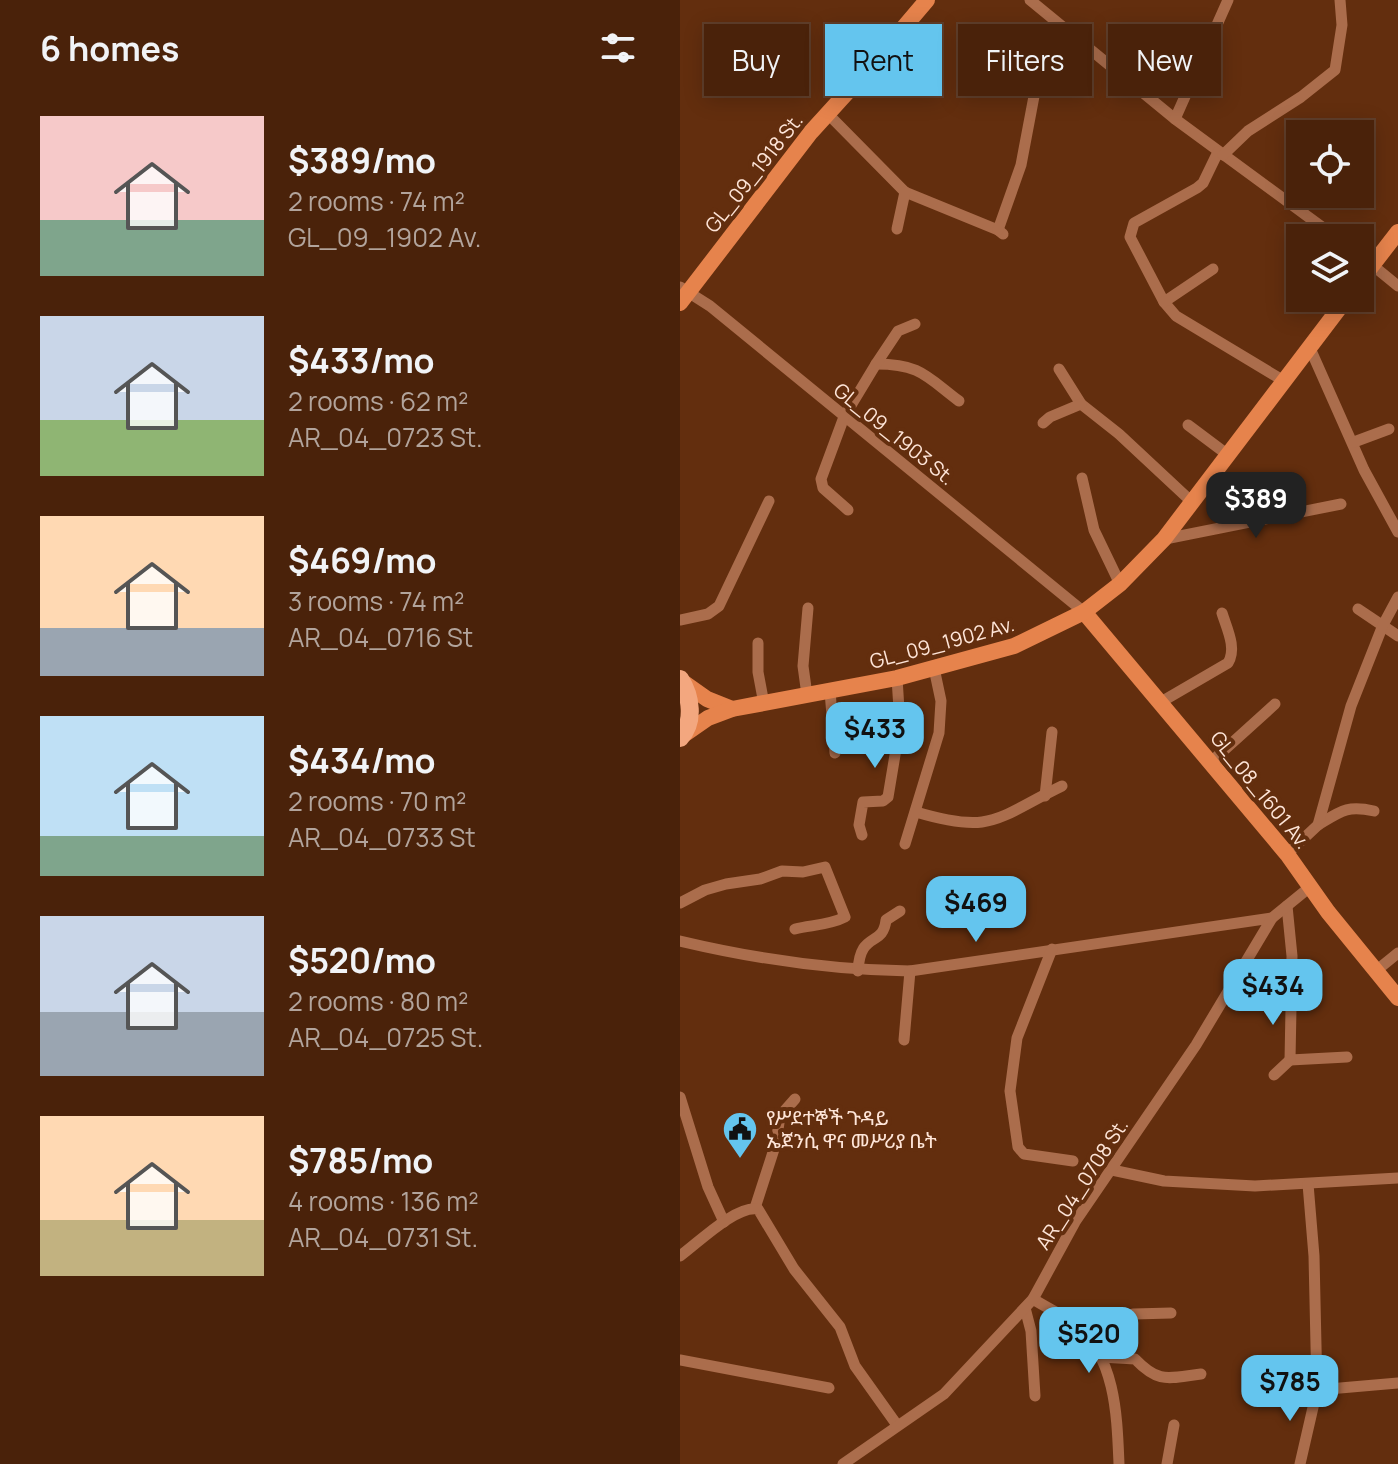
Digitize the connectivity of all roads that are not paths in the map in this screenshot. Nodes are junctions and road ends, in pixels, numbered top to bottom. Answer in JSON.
{"nodes":[{"id":1,"x":927,"y":0,"type":"edge"},
{"id":2,"x":1030,"y":0,"type":"edge"},
{"id":3,"x":1340,"y":0,"type":"edge"},
{"id":4,"x":1228,"y":1,"type":"edge"},
{"id":5,"x":1034,"y":96,"type":"edge"},
{"id":6,"x":827,"y":113,"type":"junction"},
{"id":7,"x":1175,"y":119,"type":"junction"},
{"id":8,"x":1221,"y":153,"type":"junction"},
{"id":9,"x":905,"y":192,"type":"junction"},
{"id":10,"x":1318,"y":224,"type":"edge"},
{"id":11,"x":897,"y":229,"type":"dead end"},
{"id":12,"x":1398,"y":232,"type":"edge"},
{"id":13,"x":1374,"y":254,"type":"edge"},
{"id":14,"x":1374,"y":266,"type":"edge"},
{"id":15,"x":1213,"y":269,"type":"dead end"},
{"id":16,"x":1398,"y":286,"type":"edge"},
{"id":17,"x":682,"y":294,"type":"edge"},
{"id":18,"x":1164,"y":302,"type":"junction"},
{"id":19,"x":1336,"y":312,"type":"edge"},
{"id":20,"x":915,"y":324,"type":"dead end"},
{"id":21,"x":1309,"y":346,"type":"junction"},
{"id":22,"x":876,"y":364,"type":"junction"},
{"id":23,"x":1059,"y":369,"type":"dead end"},
{"id":24,"x":1284,"y":381,"type":"junction"},
{"id":25,"x":959,"y":401,"type":"dead end"},
{"id":26,"x":1081,"y":404,"type":"junction"},
{"id":27,"x":844,"y":417,"type":"junction"},
{"id":28,"x":1043,"y":423,"type":"dead end"},
{"id":29,"x":1188,"y":425,"type":"dead end"},
{"id":30,"x":1389,"y":429,"type":"dead end"},
{"id":31,"x":1354,"y":442,"type":"junction"},
{"id":32,"x":1228,"y":455,"type":"junction"},
{"id":33,"x":1082,"y":478,"type":"dead end"},
{"id":34,"x":769,"y":501,"type":"dead end"},
{"id":35,"x":1193,"y":503,"type":"junction"},
{"id":36,"x":1341,"y":504,"type":"dead end"},
{"id":37,"x":848,"y":510,"type":"dead end"},
{"id":38,"x":1398,"y":532,"type":"edge"},
{"id":39,"x":1164,"y":539,"type":"junction"},
{"id":40,"x":1120,"y":584,"type":"junction"},
{"id":41,"x":1398,"y":597,"type":"edge"},
{"id":42,"x":808,"y":608,"type":"dead end"},
{"id":43,"x":1358,"y":609,"type":"dead end"},
{"id":44,"x":1084,"y":612,"type":"junction"},
{"id":45,"x":1222,"y":613,"type":"dead end"},
{"id":46,"x":680,"y":620,"type":"edge"},
{"id":47,"x":1383,"y":625,"type":"junction"},
{"id":48,"x":1398,"y":636,"type":"edge"},
{"id":49,"x":758,"y":643,"type":"dead end"},
{"id":50,"x":934,"y":668,"type":"junction"},
{"id":51,"x":897,"y":678,"type":"junction"},
{"id":52,"x":681,"y":680,"type":"edge"},
{"id":53,"x":830,"y":691,"type":"junction"},
{"id":54,"x":807,"y":695,"type":"junction"},
{"id":55,"x":1161,"y":702,"type":"junction"},
{"id":56,"x":764,"y":704,"type":"junction"},
{"id":57,"x":1275,"y":704,"type":"dead end"},
{"id":58,"x":732,"y":709,"type":"junction"},
{"id":59,"x":1052,"y":732,"type":"dead end"},
{"id":60,"x":682,"y":736,"type":"edge"},
{"id":61,"x":835,"y":753,"type":"dead end"},
{"id":62,"x":1212,"y":761,"type":"junction"},
{"id":63,"x":1062,"y":786,"type":"dead end"},
{"id":64,"x":1045,"y":796,"type":"junction"},
{"id":65,"x":1374,"y":811,"type":"dead end"},
{"id":66,"x":916,"y":812,"type":"junction"},
{"id":67,"x":1318,"y":825,"type":"junction"},
{"id":68,"x":862,"y":835,"type":"dead end"},
{"id":69,"x":905,"y":844,"type":"dead end"},
{"id":70,"x":1287,"y":854,"type":"junction"},
{"id":71,"x":1310,"y":887,"type":"junction"},
{"id":72,"x":680,"y":903,"type":"edge"},
{"id":73,"x":1287,"y":906,"type":"junction"},
{"id":74,"x":900,"y":911,"type":"dead end"},
{"id":75,"x":1272,"y":918,"type":"junction"},
{"id":76,"x":795,"y":929,"type":"dead end"},
{"id":77,"x":680,"y":941,"type":"edge"},
{"id":78,"x":1052,"y":949,"type":"junction"},
{"id":79,"x":1398,"y":953,"type":"edge"},
{"id":80,"x":1377,"y":970,"type":"junction"},
{"id":81,"x":858,"y":971,"type":"junction"},
{"id":82,"x":910,"y":971,"type":"junction"},
{"id":83,"x":1398,"y":998,"type":"edge"},
{"id":84,"x":904,"y":1040,"type":"dead end"},
{"id":85,"x":1347,"y":1057,"type":"dead end"},
{"id":86,"x":1290,"y":1060,"type":"junction"},
{"id":87,"x":1274,"y":1075,"type":"dead end"},
{"id":88,"x":680,"y":1097,"type":"edge"},
{"id":89,"x":795,"y":1099,"type":"dead end"},
{"id":90,"x":1073,"y":1161,"type":"dead end"},
{"id":91,"x":1112,"y":1170,"type":"junction"},
{"id":92,"x":1398,"y":1178,"type":"edge"},
{"id":93,"x":1308,"y":1184,"type":"junction"},
{"id":94,"x":758,"y":1210,"type":"junction"},
{"id":95,"x":724,"y":1222,"type":"junction"},
{"id":96,"x":680,"y":1256,"type":"edge"},
{"id":97,"x":1029,"y":1304,"type":"junction"},
{"id":98,"x":1171,"y":1313,"type":"dead end"},
{"id":99,"x":1077,"y":1326,"type":"junction"},
{"id":100,"x":1101,"y":1357,"type":"junction"},
{"id":101,"x":680,"y":1360,"type":"edge"},
{"id":102,"x":1201,"y":1374,"type":"dead end"},
{"id":103,"x":1398,"y":1383,"type":"edge"},
{"id":104,"x":829,"y":1388,"type":"dead end"},
{"id":105,"x":1317,"y":1390,"type":"junction"},
{"id":106,"x":1035,"y":1396,"type":"dead end"},
{"id":107,"x":897,"y":1425,"type":"junction"},
{"id":108,"x":1174,"y":1425,"type":"dead end"},
{"id":109,"x":843,"y":1464,"type":"edge"},
{"id":110,"x":1119,"y":1464,"type":"edge"},
{"id":111,"x":1167,"y":1464,"type":"edge"},
{"id":112,"x":1300,"y":1464,"type":"edge"}],
"edges":[{"from":1,"to":6,"type":"main road","name":"GL_09_1918 St."},
{"from":2,"to":7,"type":"street"},
{"from":3,"to":8,"type":"street"},
{"from":4,"to":7,"type":"street"},
{"from":5,"to":9,"type":"street"},
{"from":6,"to":9,"type":"street"},
{"from":6,"to":17,"type":"main road","name":"GL_09_1918 St."},
{"from":7,"to":8,"type":"street"},
{"from":8,"to":10,"type":"street"},
{"from":8,"to":18,"type":"street"},
{"from":9,"to":11,"type":"street"},
{"from":12,"to":13,"type":"main road"},
{"from":14,"to":16,"type":"street"},
{"from":15,"to":18,"type":"street"},
{"from":17,"to":27,"type":"street","name":"GL_09_1903 St."},
{"from":18,"to":24,"type":"street"},
{"from":19,"to":21,"type":"main road","name":"GL_09_1902 Av."},
{"from":20,"to":22,"type":"street"},
{"from":21,"to":24,"type":"main road","name":"GL_09_1902 Av."},
{"from":21,"to":31,"type":"street"},
{"from":22,"to":25,"type":"street"},
{"from":22,"to":27,"type":"street"},
{"from":23,"to":26,"type":"street"},
{"from":24,"to":32,"type":"main road","name":"GL_09_1902 Av."},
{"from":26,"to":28,"type":"street"},
{"from":26,"to":35,"type":"street"},
{"from":27,"to":37,"type":"street"},
{"from":27,"to":44,"type":"street","name":"GL_09_1903 St."},
{"from":29,"to":32,"type":"street"},
{"from":30,"to":31,"type":"street"},
{"from":31,"to":38,"type":"street"},
{"from":32,"to":35,"type":"main road","name":"GL_09_1902 Av."},
{"from":33,"to":40,"type":"street"},
{"from":34,"to":46,"type":"street"},
{"from":35,"to":39,"type":"main road","name":"GL_09_1902 Av."},
{"from":36,"to":39,"type":"street"},
{"from":39,"to":40,"type":"main road","name":"GL_09_1902 Av."},
{"from":40,"to":44,"type":"main road","name":"GL_09_1902 Av."},
{"from":41,"to":47,"type":"street"},
{"from":42,"to":54,"type":"street"},
{"from":43,"to":47,"type":"street"},
{"from":44,"to":50,"type":"main road","name":"GL_09_1902 Av."},
{"from":44,"to":55,"type":"main road","name":"GL_08_1601 Av."},
{"from":45,"to":55,"type":"street"},
{"from":47,"to":48,"type":"street"},
{"from":47,"to":67,"type":"street"},
{"from":49,"to":56,"type":"street"},
{"from":50,"to":51,"type":"main road","name":"GL_09_1902 Av."},
{"from":50,"to":66,"type":"street"},
{"from":51,"to":53,"type":"main road","name":"GL_09_1902 Av."},
{"from":51,"to":68,"type":"street"},
{"from":52,"to":58,"type":"main road"},
{"from":52,"to":60,"type":"main road"},
{"from":53,"to":54,"type":"main road","name":"GL_09_1902 Av."},
{"from":53,"to":61,"type":"street"},
{"from":54,"to":56,"type":"main road","name":"GL_09_1902 Av."},
{"from":55,"to":62,"type":"main road","name":"GL_08_1601 Av."},
{"from":56,"to":58,"type":"main road","name":"GL_09_1902 Av."},
{"from":57,"to":62,"type":"street"},
{"from":58,"to":60,"type":"main road","name":"GL_09_1902 Av."},
{"from":59,"to":64,"type":"street"},
{"from":62,"to":70,"type":"main road","name":"GL_08_1601 Av."},
{"from":63,"to":64,"type":"street"},
{"from":64,"to":66,"type":"street"},
{"from":65,"to":67,"type":"street"},
{"from":66,"to":69,"type":"street"},
{"from":67,"to":70,"type":"street"},
{"from":70,"to":71,"type":"main road","name":"GL_08_1601 Av."},
{"from":71,"to":73,"type":"street","name":"AR_04_0708 St."},
{"from":71,"to":80,"type":"main road","name":"GL_08_1601 Av."},
{"from":72,"to":76,"type":"street"},
{"from":73,"to":75,"type":"street","name":"AR_04_0708 St."},
{"from":73,"to":86,"type":"street"},
{"from":74,"to":81,"type":"street"},
{"from":75,"to":78,"type":"street"},
{"from":75,"to":91,"type":"street","name":"AR_04_0708 St."},
{"from":77,"to":81,"type":"street"},
{"from":78,"to":82,"type":"street"},
{"from":78,"to":90,"type":"street"},
{"from":79,"to":80,"type":"street"},
{"from":80,"to":83,"type":"main road","name":"GL_08_1601 Av."},
{"from":81,"to":82,"type":"street"},
{"from":82,"to":84,"type":"street"},
{"from":85,"to":86,"type":"street"},
{"from":86,"to":87,"type":"street"},
{"from":88,"to":95,"type":"street"},
{"from":89,"to":94,"type":"street"},
{"from":91,"to":93,"type":"street"},
{"from":91,"to":97,"type":"street","name":"AR_04_0708 St."},
{"from":92,"to":93,"type":"street"},
{"from":93,"to":105,"type":"street"},
{"from":94,"to":95,"type":"street"},
{"from":94,"to":107,"type":"street"},
{"from":95,"to":96,"type":"street"},
{"from":97,"to":99,"type":"street"},
{"from":97,"to":106,"type":"street"},
{"from":97,"to":107,"type":"street","name":"AR_04_0708 St."},
{"from":98,"to":99,"type":"street"},
{"from":99,"to":100,"type":"street"},
{"from":100,"to":102,"type":"street"},
{"from":100,"to":110,"type":"street"},
{"from":101,"to":104,"type":"street"},
{"from":103,"to":105,"type":"street"},
{"from":105,"to":112,"type":"street"},
{"from":107,"to":109,"type":"street","name":"AR_04_0708 St."},
{"from":108,"to":111,"type":"street"}]}
